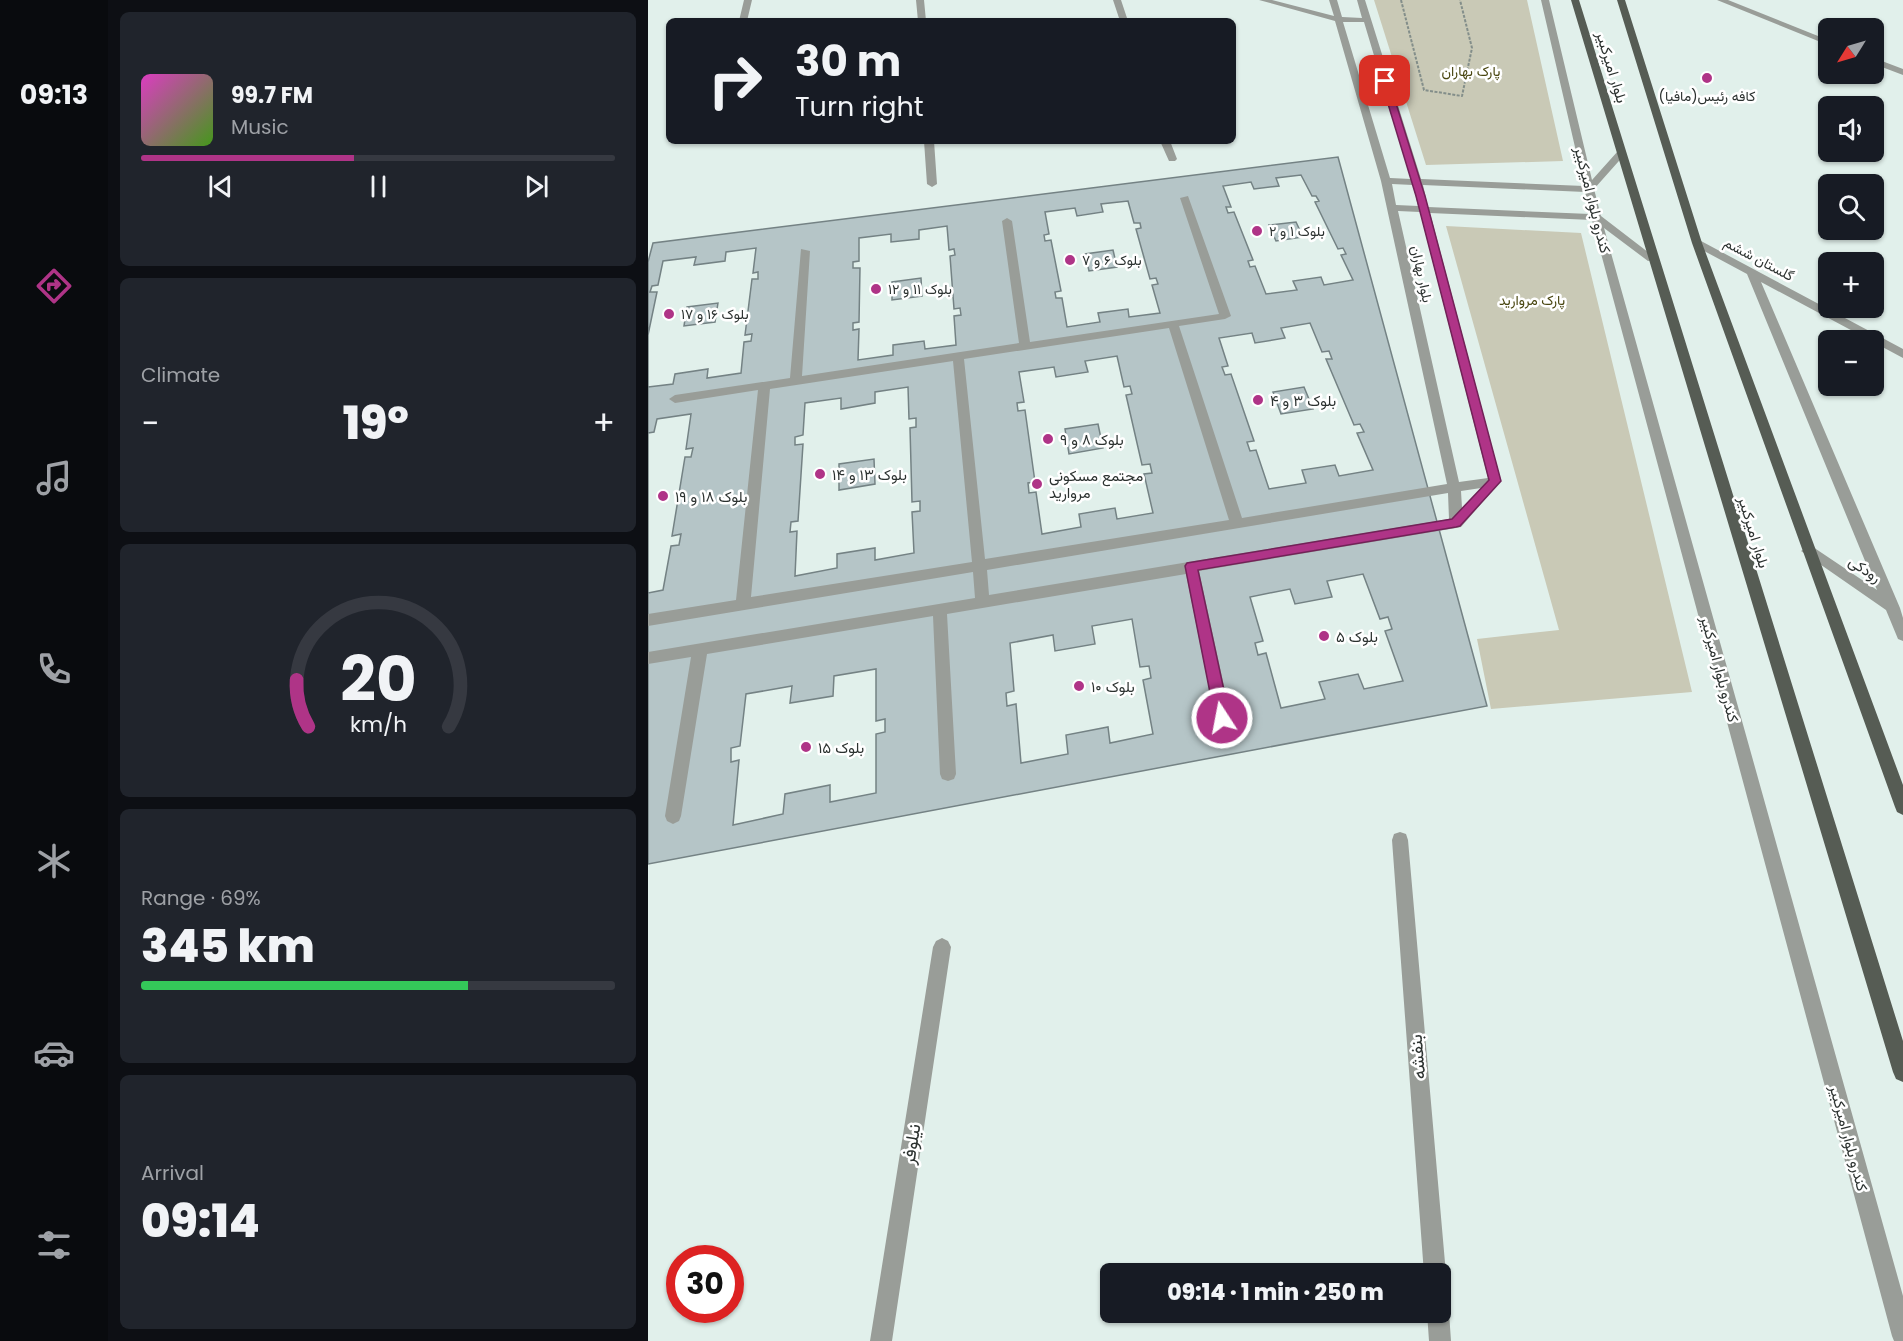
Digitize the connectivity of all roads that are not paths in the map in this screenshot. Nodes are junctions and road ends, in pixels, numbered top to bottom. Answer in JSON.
{"nodes":[{"id":1,"x":748,"y":0,"type":"edge"},
{"id":2,"x":921,"y":0,"type":"edge"},
{"id":3,"x":1117,"y":0,"type":"edge"},
{"id":4,"x":1263,"y":0,"type":"edge"},
{"id":5,"x":1333,"y":0,"type":"edge"},
{"id":6,"x":1361,"y":0,"type":"edge"},
{"id":7,"x":1545,"y":0,"type":"edge"},
{"id":8,"x":1575,"y":0,"type":"edge"},
{"id":9,"x":1621,"y":0,"type":"edge"},
{"id":10,"x":1721,"y":0,"type":"edge"},
{"id":11,"x":744,"y":18,"type":"edge"},
{"id":12,"x":922,"y":18,"type":"edge"},
{"id":13,"x":1123,"y":18,"type":"edge"},
{"id":14,"x":1338,"y":19,"type":"junction"},
{"id":15,"x":1366,"y":20,"type":"junction"},
{"id":16,"x":1818,"y":39,"type":"edge"},
{"id":17,"x":1884,"y":65,"type":"edge"},
{"id":18,"x":1903,"y":72,"type":"edge"},
{"id":19,"x":929,"y":144,"type":"edge"},
{"id":20,"x":1166,"y":144,"type":"edge"},
{"id":21,"x":1621,"y":153,"type":"junction"},
{"id":22,"x":1172,"y":159,"type":"dead end"},
{"id":23,"x":1386,"y":181,"type":"junction"},
{"id":24,"x":1417,"y":182,"type":"junction"},
{"id":25,"x":932,"y":184,"type":"dead end"},
{"id":26,"x":1589,"y":189,"type":"junction"},
{"id":27,"x":1185,"y":198,"type":"dead end"},
{"id":28,"x":1392,"y":208,"type":"junction"},
{"id":29,"x":1424,"y":210,"type":"junction"},
{"id":30,"x":1596,"y":217,"type":"junction"},
{"id":31,"x":1007,"y":221,"type":"dead end"},
{"id":32,"x":1697,"y":243,"type":"junction"},
{"id":33,"x":805,"y":251,"type":"dead end"},
{"id":34,"x":1652,"y":259,"type":"junction"},
{"id":35,"x":1752,"y":273,"type":"junction"},
{"id":36,"x":1173,"y":324,"type":"junction"},
{"id":37,"x":1025,"y":346,"type":"junction"},
{"id":38,"x":1903,"y":354,"type":"edge"},
{"id":39,"x":958,"y":356,"type":"junction"},
{"id":40,"x":796,"y":381,"type":"junction"},
{"id":41,"x":764,"y":386,"type":"junction"},
{"id":42,"x":675,"y":399,"type":"dead end"},
{"id":43,"x":1495,"y":481,"type":"junction"},
{"id":44,"x":1454,"y":487,"type":"junction"},
{"id":45,"x":1456,"y":523,"type":"junction"},
{"id":46,"x":1237,"y":524,"type":"junction"},
{"id":47,"x":1808,"y":551,"type":"junction"},
{"id":48,"x":978,"y":566,"type":"junction"},
{"id":49,"x":1191,"y":566,"type":"junction"},
{"id":50,"x":983,"y":603,"type":"junction"},
{"id":51,"x":743,"y":605,"type":"junction"},
{"id":52,"x":940,"y":609,"type":"junction"},
{"id":53,"x":1897,"y":611,"type":"edge"},
{"id":54,"x":648,"y":620,"type":"edge"},
{"id":55,"x":1903,"y":636,"type":"edge"},
{"id":56,"x":700,"y":649,"type":"junction"},
{"id":57,"x":648,"y":658,"type":"edge"},
{"id":58,"x":1222,"y":718,"type":"dead end"},
{"id":59,"x":948,"y":774,"type":"dead end"},
{"id":60,"x":1903,"y":807,"type":"edge"},
{"id":61,"x":673,"y":816,"type":"dead end"},
{"id":62,"x":1400,"y":840,"type":"dead end"},
{"id":63,"x":942,"y":947,"type":"dead end"},
{"id":64,"x":1903,"y":1072,"type":"edge"},
{"id":65,"x":1434,"y":1263,"type":"edge"},
{"id":66,"x":1439,"y":1323,"type":"edge"},
{"id":67,"x":1903,"y":1336,"type":"edge"},
{"id":68,"x":881,"y":1341,"type":"edge"},
{"id":69,"x":1440,"y":1341,"type":"edge"}],
"edges":[{"from":1,"to":11,"type":"street"},
{"from":2,"to":12,"type":"street"},
{"from":3,"to":13,"type":"street"},
{"from":4,"to":14,"type":"street"},
{"from":5,"to":14,"type":"street","name":"بلوار بهاران"},
{"from":6,"to":15,"type":"street","name":"بلوار بهاران"},
{"from":7,"to":26,"type":"street","name":"کندرو بلوار امیرکبیر"},
{"from":8,"to":21,"type":"main road","name":"بلوار امیرکبیر"},
{"from":9,"to":32,"type":"main road","name":"بلوار امیرکبیر"},
{"from":10,"to":16,"type":"street"},
{"from":14,"to":15,"type":"street"},
{"from":14,"to":23,"type":"street","name":"بلوار بهاران"},
{"from":15,"to":24,"type":"street","name":"بلوار بهاران"},
{"from":17,"to":18,"type":"street"},
{"from":19,"to":25,"type":"street"},
{"from":20,"to":22,"type":"street"},
{"from":21,"to":26,"type":"street"},
{"from":21,"to":34,"type":"main road","name":"بلوار امیرکبیر"},
{"from":23,"to":24,"type":"street"},
{"from":23,"to":28,"type":"street","name":"بلوار بهاران"},
{"from":24,"to":26,"type":"street"},
{"from":24,"to":29,"type":"street","name":"بلوار بهاران"},
{"from":26,"to":30,"type":"street","name":"کندرو بلوار امیرکبیر"},
{"from":27,"to":36,"type":"street"},
{"from":28,"to":29,"type":"street"},
{"from":28,"to":44,"type":"street","name":"بلوار بهاران"},
{"from":29,"to":30,"type":"street"},
{"from":29,"to":43,"type":"street","name":"بلوار بهاران"},
{"from":30,"to":34,"type":"street"},
{"from":30,"to":67,"type":"street","name":"کندرو بلوار امیرکبیر"},
{"from":31,"to":37,"type":"street"},
{"from":32,"to":35,"type":"street","name":"گلستان ششم"},
{"from":32,"to":47,"type":"main road","name":"بلوار امیرکبیر"},
{"from":33,"to":40,"type":"street"},
{"from":34,"to":64,"type":"main road","name":"بلوار امیرکبیر"},
{"from":35,"to":38,"type":"street","name":"گلستان ششم"},
{"from":35,"to":53,"type":"street"},
{"from":36,"to":37,"type":"street"},
{"from":36,"to":46,"type":"street"},
{"from":37,"to":39,"type":"street"},
{"from":39,"to":40,"type":"street"},
{"from":39,"to":48,"type":"street"},
{"from":40,"to":41,"type":"street"},
{"from":41,"to":42,"type":"street"},
{"from":41,"to":51,"type":"street"},
{"from":43,"to":44,"type":"street"},
{"from":43,"to":45,"type":"street"},
{"from":44,"to":45,"type":"street","name":"بلوار بهاران"},
{"from":44,"to":46,"type":"street"},
{"from":45,"to":49,"type":"street"},
{"from":46,"to":48,"type":"street"},
{"from":47,"to":53,"type":"street","name":"رودکی"},
{"from":47,"to":60,"type":"main road","name":"بلوار امیرکبیر"},
{"from":48,"to":50,"type":"street"},
{"from":48,"to":51,"type":"street"},
{"from":49,"to":50,"type":"street"},
{"from":49,"to":58,"type":"street"},
{"from":50,"to":52,"type":"street"},
{"from":51,"to":54,"type":"street"},
{"from":52,"to":56,"type":"street"},
{"from":52,"to":59,"type":"street"},
{"from":53,"to":55,"type":"street"},
{"from":56,"to":57,"type":"street"},
{"from":56,"to":61,"type":"street"},
{"from":62,"to":65,"type":"street","name":"بنفشه"},
{"from":63,"to":68,"type":"street","name":"نیلوفر"},
{"from":66,"to":69,"type":"street"}]}
